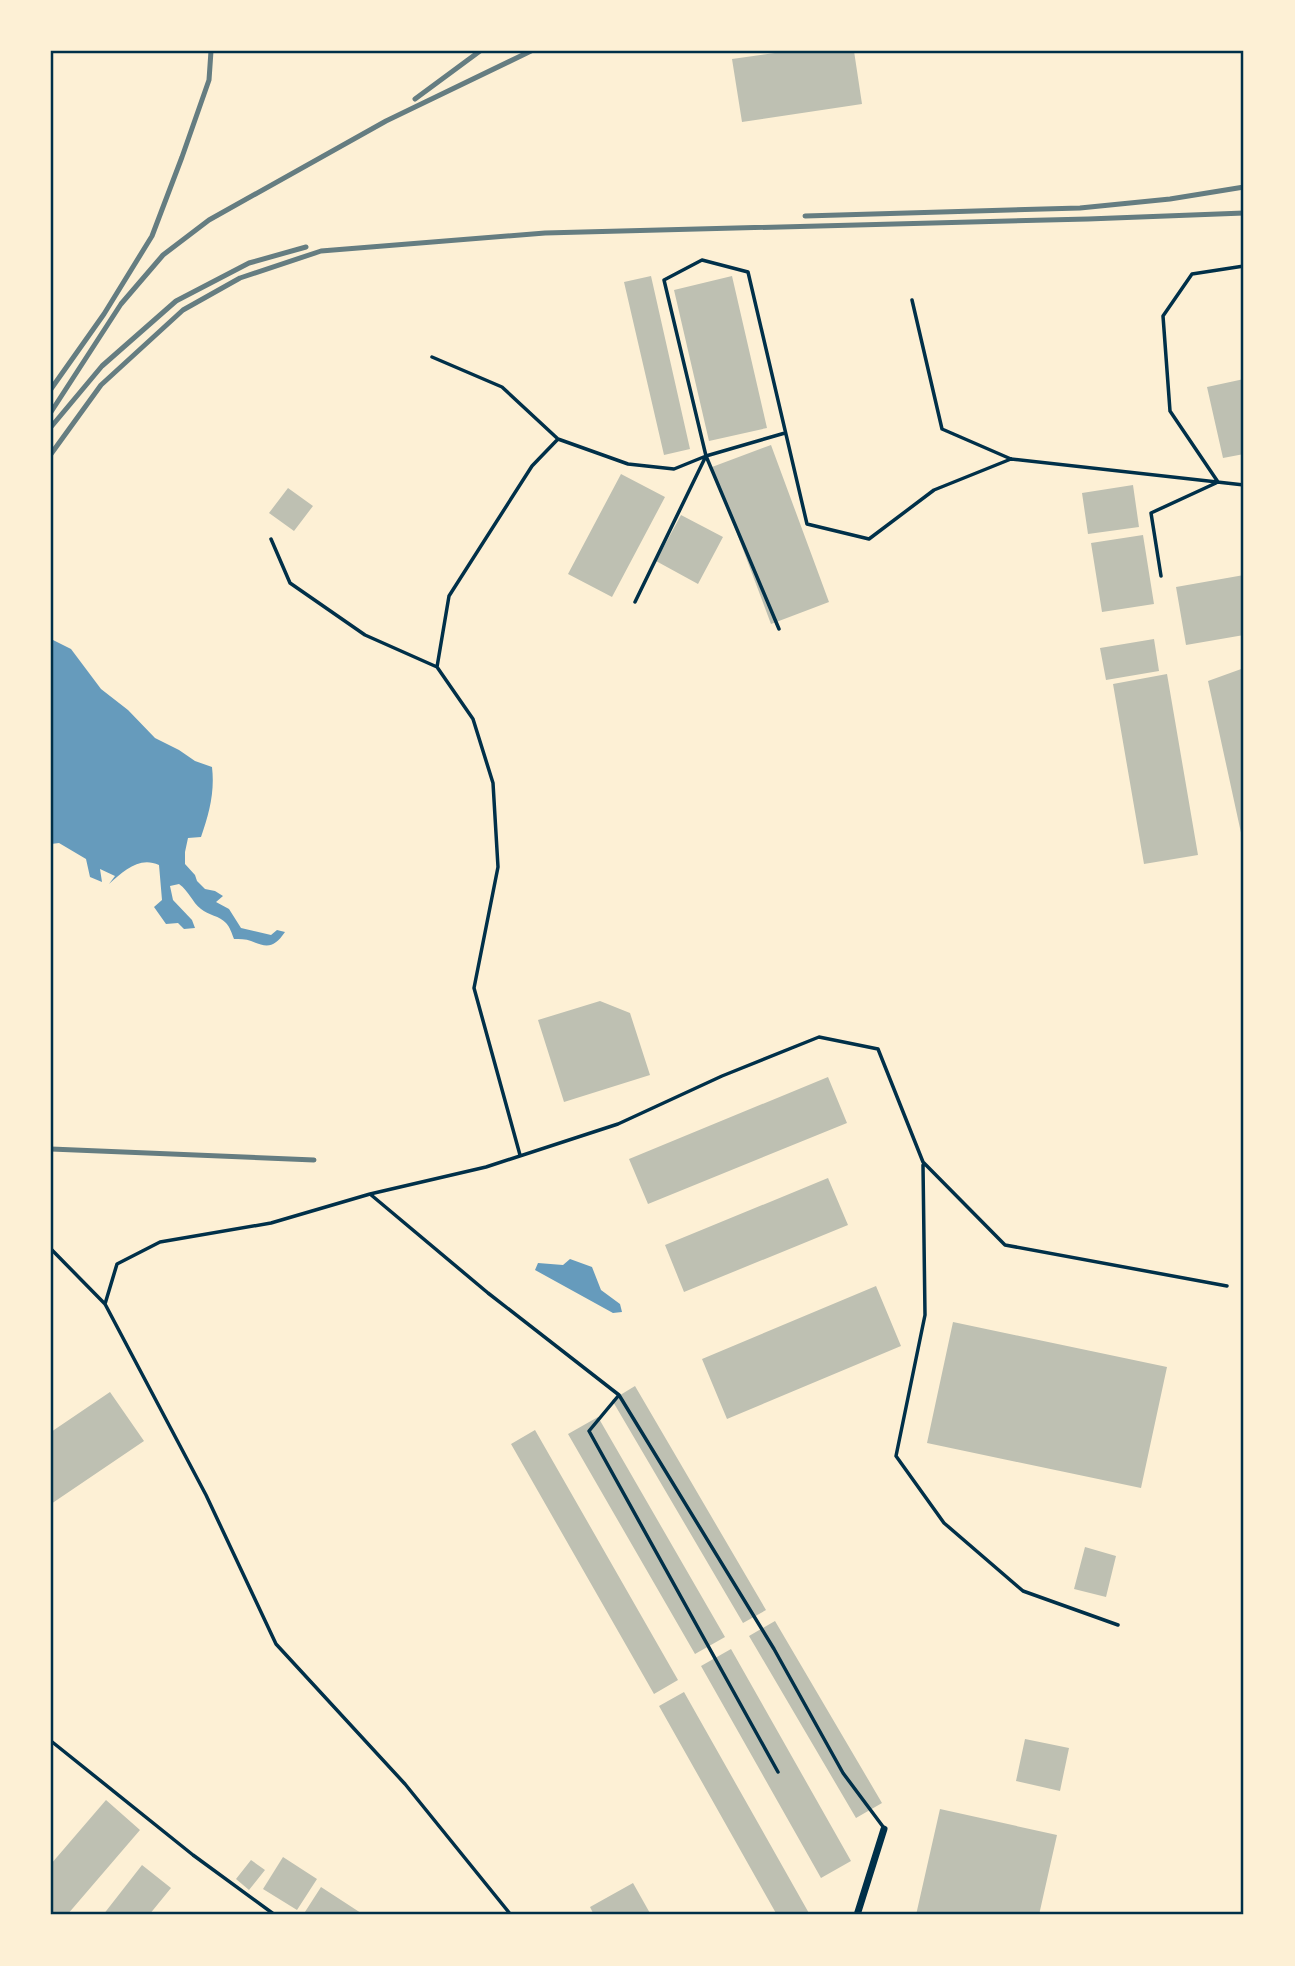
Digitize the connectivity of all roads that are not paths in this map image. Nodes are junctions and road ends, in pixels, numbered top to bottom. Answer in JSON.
{"nodes":[{"id":1,"x":1244,"y":267,"type":"edge"},
{"id":2,"x":912,"y":300,"type":"dead end"},
{"id":3,"x":432,"y":357,"type":"dead end"},
{"id":4,"x":786,"y":433,"type":"junction"},
{"id":5,"x":558,"y":439,"type":"junction"},
{"id":6,"x":706,"y":456,"type":"junction"},
{"id":7,"x":1011,"y":459,"type":"junction"},
{"id":8,"x":1218,"y":482,"type":"junction"},
{"id":9,"x":1244,"y":485,"type":"edge"},
{"id":10,"x":271,"y":539,"type":"dead end"},
{"id":11,"x":1161,"y":576,"type":"dead end"},
{"id":12,"x":635,"y":602,"type":"dead end"},
{"id":13,"x":779,"y":629,"type":"dead end"},
{"id":14,"x":437,"y":667,"type":"junction"},
{"id":15,"x":520,"y":1156,"type":"junction"},
{"id":16,"x":923,"y":1162,"type":"junction"},
{"id":17,"x":370,"y":1194,"type":"junction"},
{"id":18,"x":51,"y":1249,"type":"edge"},
{"id":19,"x":1227,"y":1286,"type":"dead end"},
{"id":20,"x":105,"y":1304,"type":"junction"},
{"id":21,"x":620,"y":1395,"type":"junction"},
{"id":22,"x":1118,"y":1625,"type":"dead end"},
{"id":23,"x":51,"y":1741,"type":"edge"},
{"id":24,"x":778,"y":1772,"type":"dead end"},
{"id":25,"x":884,"y":1829,"type":"joint"},
{"id":26,"x":275,"y":1915,"type":"edge"},
{"id":27,"x":511,"y":1915,"type":"edge"},
{"id":28,"x":857,"y":1915,"type":"edge"}],
"edges":[{"from":1,"to":8,"type":"lane"},
{"from":2,"to":7,"type":"lane"},
{"from":3,"to":5,"type":"lane"},
{"from":4,"to":6,"type":"lane"},
{"from":4,"to":6,"type":"lane"},
{"from":4,"to":7,"type":"lane"},
{"from":5,"to":6,"type":"lane"},
{"from":5,"to":14,"type":"lane"},
{"from":6,"to":12,"type":"lane"},
{"from":6,"to":13,"type":"lane"},
{"from":7,"to":8,"type":"lane"},
{"from":8,"to":9,"type":"lane"},
{"from":8,"to":11,"type":"lane"},
{"from":10,"to":14,"type":"lane"},
{"from":14,"to":15,"type":"lane"},
{"from":15,"to":16,"type":"lane"},
{"from":15,"to":17,"type":"lane"},
{"from":16,"to":19,"type":"lane"},
{"from":16,"to":22,"type":"lane"},
{"from":17,"to":20,"type":"lane"},
{"from":17,"to":21,"type":"lane"},
{"from":18,"to":20,"type":"lane"},
{"from":20,"to":27,"type":"lane"},
{"from":21,"to":24,"type":"lane"},
{"from":21,"to":25,"type":"lane"},
{"from":23,"to":26,"type":"lane"},
{"from":25,"to":28,"type":"street"}]}
